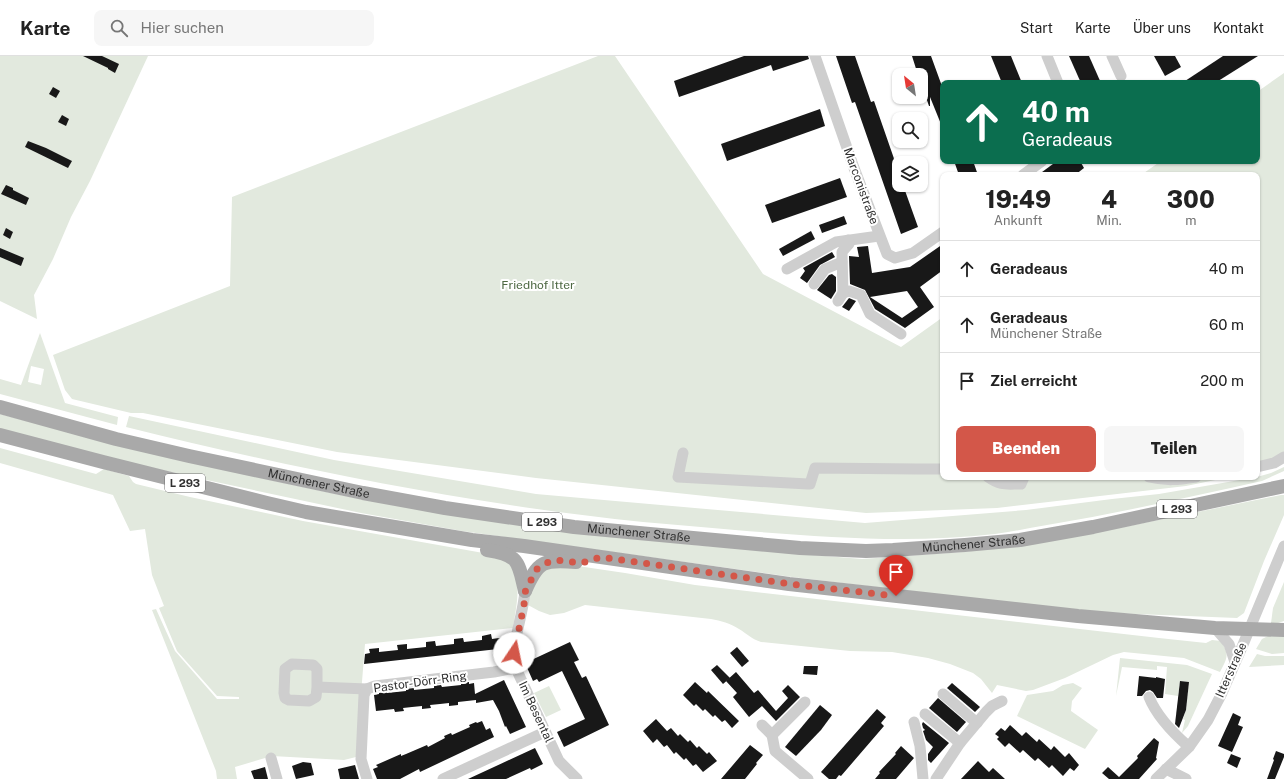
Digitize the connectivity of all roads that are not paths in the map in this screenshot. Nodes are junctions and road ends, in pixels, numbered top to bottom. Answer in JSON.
{"nodes":[{"id":1,"x":815,"y":56,"type":"edge"},
{"id":2,"x":1047,"y":56,"type":"edge"},
{"id":3,"x":1112,"y":56,"type":"edge"},
{"id":4,"x":1121,"y":76,"type":"dead end"},
{"id":5,"x":1057,"y":80,"type":"edge"},
{"id":6,"x":1038,"y":164,"type":"edge"},
{"id":7,"x":1027,"y":172,"type":"edge"},
{"id":8,"x":940,"y":234,"type":"edge"},
{"id":9,"x":879,"y":236,"type":"junction"},
{"id":10,"x":848,"y":240,"type":"junction"},
{"id":11,"x":842,"y":262,"type":"junction"},
{"id":12,"x":787,"y":269,"type":"dead end"},
{"id":13,"x":814,"y":284,"type":"dead end"},
{"id":14,"x":901,"y":334,"type":"dead end"},
{"id":15,"x":0,"y":407,"type":"edge"},
{"id":16,"x":0,"y":435,"type":"edge"},
{"id":17,"x":683,"y":453,"type":"dead end"},
{"id":18,"x":1284,"y":457,"type":"edge"},
{"id":19,"x":1260,"y":466,"type":"edge"},
{"id":20,"x":940,"y":469,"type":"edge"},
{"id":21,"x":1284,"y":475,"type":"edge"},
{"id":22,"x":992,"y":480,"type":"edge"},
{"id":23,"x":1023,"y":480,"type":"edge"},
{"id":24,"x":1159,"y":480,"type":"edge"},
{"id":25,"x":1176,"y":480,"type":"edge"},
{"id":26,"x":1284,"y":486,"type":"edge"},
{"id":27,"x":1262,"y":490,"type":"junction"},
{"id":28,"x":472,"y":540,"type":"junction"},
{"id":29,"x":1284,"y":546,"type":"edge"},
{"id":30,"x":601,"y":557,"type":"junction"},
{"id":31,"x":525,"y":592,"type":"junction"},
{"id":32,"x":1216,"y":628,"type":"junction"},
{"id":33,"x":1249,"y":629,"type":"junction"},
{"id":34,"x":1284,"y":630,"type":"edge"},
{"id":35,"x":1235,"y":662,"type":"junction"},
{"id":36,"x":515,"y":668,"type":"junction"},
{"id":37,"x":317,"y":687,"type":"dead end"},
{"id":38,"x":367,"y":689,"type":"junction"},
{"id":39,"x":943,"y":694,"type":"dead end"},
{"id":40,"x":1149,"y":697,"type":"dead end"},
{"id":41,"x":1002,"y":701,"type":"dead end"},
{"id":42,"x":805,"y":702,"type":"dead end"},
{"id":43,"x":925,"y":714,"type":"dead end"},
{"id":44,"x":914,"y":722,"type":"dead end"},
{"id":45,"x":977,"y":723,"type":"junction"},
{"id":46,"x":762,"y":725,"type":"dead end"},
{"id":47,"x":545,"y":732,"type":"junction"},
{"id":48,"x":772,"y":735,"type":"junction"},
{"id":49,"x":960,"y":743,"type":"junction"},
{"id":50,"x":1189,"y":747,"type":"junction"},
{"id":51,"x":271,"y":758,"type":"dead end"},
{"id":52,"x":1166,"y":769,"type":"junction"},
{"id":53,"x":277,"y":779,"type":"edge"},
{"id":54,"x":367,"y":779,"type":"edge"},
{"id":55,"x":443,"y":779,"type":"edge"},
{"id":56,"x":577,"y":779,"type":"edge"},
{"id":57,"x":808,"y":779,"type":"edge"},
{"id":58,"x":923,"y":779,"type":"edge"},
{"id":59,"x":936,"y":779,"type":"edge"},
{"id":60,"x":1156,"y":779,"type":"edge"},
{"id":61,"x":1186,"y":779,"type":"edge"}],
"edges":[{"from":1,"to":9,"type":"street","name":"Marconistraße"},
{"from":2,"to":5,"type":"street"},
{"from":3,"to":4,"type":"street"},
{"from":6,"to":7,"type":"street"},
{"from":8,"to":9,"type":"street","name":"Marconistraße"},
{"from":9,"to":10,"type":"street"},
{"from":10,"to":11,"type":"street"},
{"from":10,"to":12,"type":"street"},
{"from":11,"to":13,"type":"street"},
{"from":11,"to":14,"type":"street"},
{"from":15,"to":27,"type":"main road","name":"Münchener Straße","number":"L 293"},
{"from":16,"to":28,"type":"main road","number":"L 293"},
{"from":17,"to":20,"type":"street"},
{"from":18,"to":19,"type":"street"},
{"from":21,"to":27,"type":"main road"},
{"from":22,"to":23,"type":"street"},
{"from":24,"to":25,"type":"street"},
{"from":26,"to":27,"type":"main road","name":"Münchener Straße","number":"L 293"},
{"from":28,"to":30,"type":"main road","number":"L 293"},
{"from":28,"to":31,"type":"main road"},
{"from":29,"to":33,"type":"street","name":"Itterstraße"},
{"from":30,"to":31,"type":"main road"},
{"from":30,"to":32,"type":"main road","number":"L 293"},
{"from":31,"to":36,"type":"street","name":"Im Besental"},
{"from":32,"to":33,"type":"main road","number":"L 293"},
{"from":32,"to":35,"type":"street"},
{"from":33,"to":34,"type":"main road","number":"L 293"},
{"from":33,"to":35,"type":"street","name":"Itterstraße"},
{"from":35,"to":50,"type":"street","name":"Itterstraße"},
{"from":36,"to":38,"type":"street","name":"Pastor-Dörr-Ring"},
{"from":36,"to":47,"type":"street","name":"Im Besental"},
{"from":37,"to":38,"type":"street"},
{"from":38,"to":54,"type":"street","name":"Pastor-Dörr-Ring"},
{"from":39,"to":45,"type":"street"},
{"from":40,"to":50,"type":"street"},
{"from":41,"to":45,"type":"street"},
{"from":42,"to":48,"type":"street"},
{"from":43,"to":49,"type":"street"},
{"from":44,"to":58,"type":"street"},
{"from":45,"to":49,"type":"street"},
{"from":46,"to":48,"type":"street"},
{"from":47,"to":55,"type":"street"},
{"from":47,"to":56,"type":"street","name":"Im Besental"},
{"from":48,"to":57,"type":"street"},
{"from":49,"to":59,"type":"street"},
{"from":50,"to":52,"type":"street","name":"Itterstraße"},
{"from":51,"to":53,"type":"street"},
{"from":52,"to":60,"type":"street","name":"Itterstraße"},
{"from":52,"to":61,"type":"street"}]}
